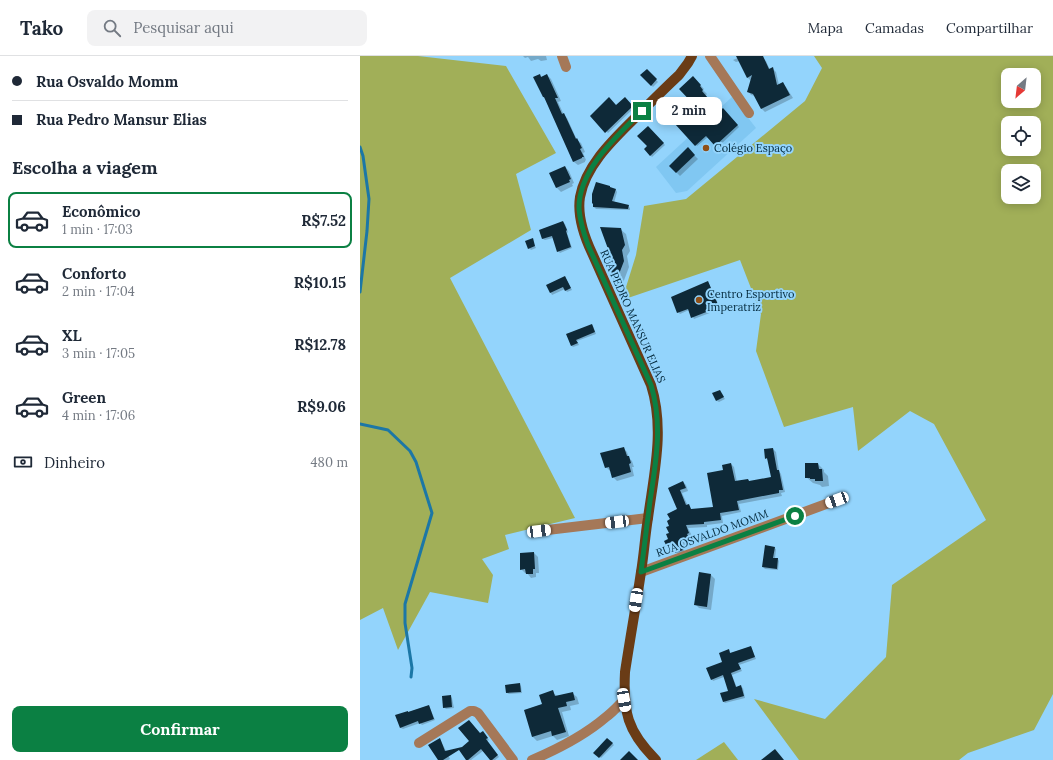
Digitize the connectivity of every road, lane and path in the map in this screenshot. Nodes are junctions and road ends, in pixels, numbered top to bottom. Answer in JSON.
{"nodes":[{"id":1,"x":562,"y":56,"type":"edge"},
{"id":2,"x":692,"y":56,"type":"edge"},
{"id":3,"x":710,"y":56,"type":"edge"},
{"id":4,"x":566,"y":67,"type":"dead end"},
{"id":5,"x":749,"y":113,"type":"dead end"},
{"id":6,"x":837,"y":500,"type":"dead end"},
{"id":7,"x":648,"y":518,"type":"junction"},
{"id":8,"x":539,"y":531,"type":"dead end"},
{"id":9,"x":641,"y":572,"type":"junction"},
{"id":10,"x":624,"y":700,"type":"junction"},
{"id":11,"x":419,"y":742,"type":"dead end"},
{"id":12,"x":513,"y":760,"type":"edge"},
{"id":13,"x":532,"y":760,"type":"edge"},
{"id":14,"x":656,"y":760,"type":"edge"}],
"edges":[{"from":1,"to":4,"type":"street"},
{"from":2,"to":7,"type":"main road","name":"RUA PEDRO MANSUR ELIAS"},
{"from":3,"to":5,"type":"street"},
{"from":6,"to":9,"type":"street","name":"RUA OSVALDO MOMM"},
{"from":7,"to":8,"type":"street"},
{"from":7,"to":9,"type":"main road","name":"RUA PEDRO MANSUR ELIAS"},
{"from":9,"to":10,"type":"main road","name":"RUA PEDRO MANSUR ELIAS"},
{"from":10,"to":13,"type":"street"},
{"from":10,"to":14,"type":"main road","name":"RUA PEDRO MANSUR ELIAS"},
{"from":11,"to":12,"type":"street"}]}
